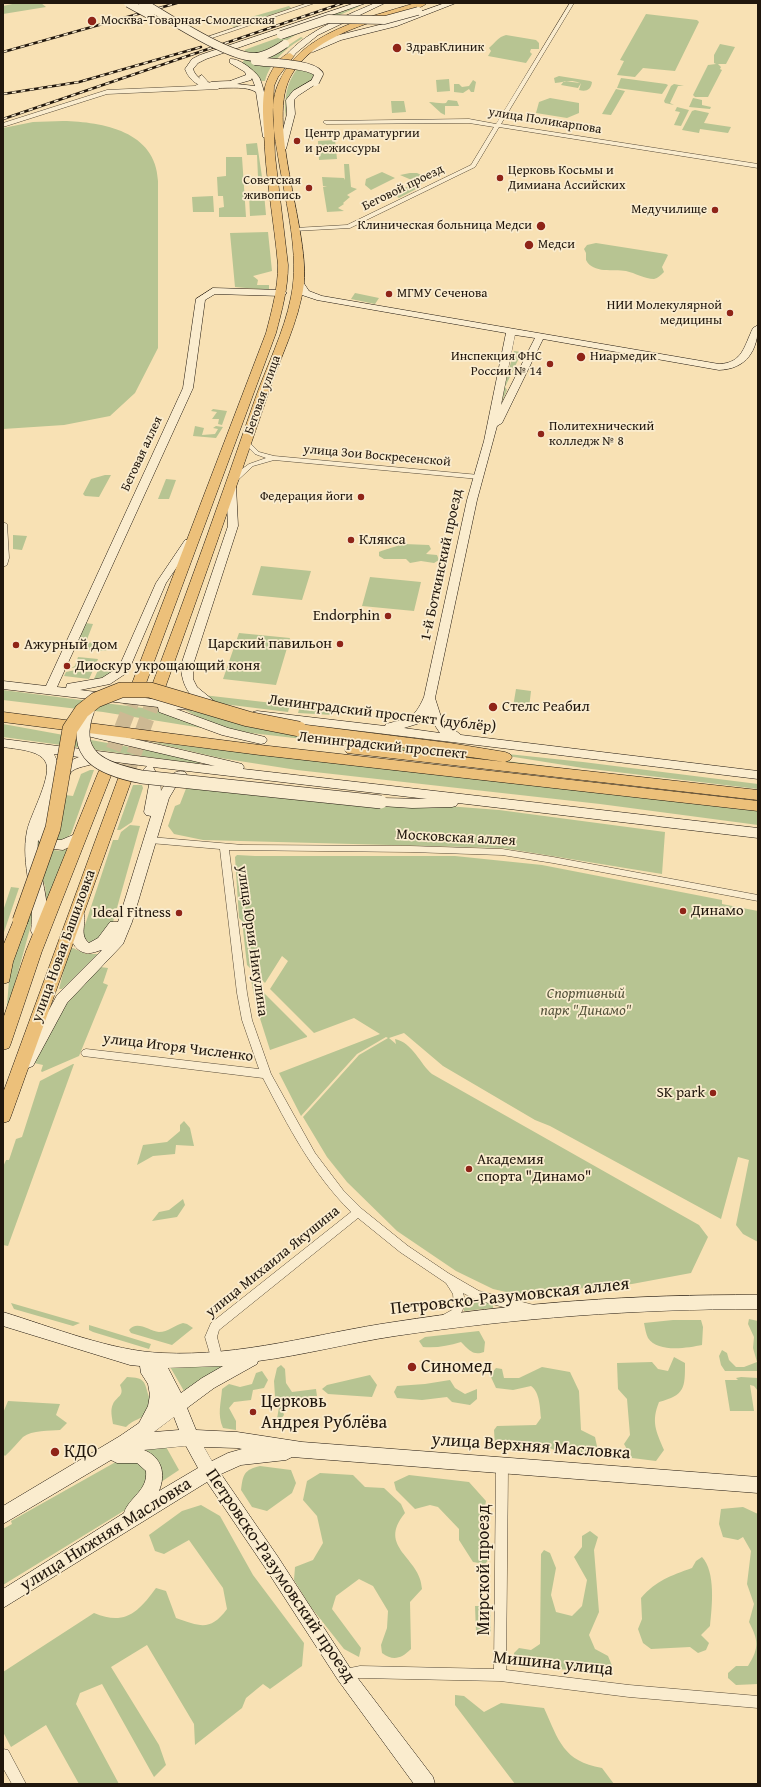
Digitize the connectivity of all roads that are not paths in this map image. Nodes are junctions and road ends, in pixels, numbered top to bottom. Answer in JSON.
{"nodes":[{"id":1,"x":128,"y":3,"type":"edge"},
{"id":2,"x":143,"y":3,"type":"edge"},
{"id":3,"x":313,"y":3,"type":"edge"},
{"id":4,"x":362,"y":3,"type":"edge"},
{"id":5,"x":372,"y":3,"type":"edge"},
{"id":6,"x":380,"y":3,"type":"edge"},
{"id":7,"x":408,"y":3,"type":"edge"},
{"id":8,"x":440,"y":3,"type":"edge"},
{"id":9,"x":452,"y":3,"type":"edge"},
{"id":10,"x":572,"y":3,"type":"edge"},
{"id":11,"x":421,"y":6,"type":"edge"},
{"id":12,"x":207,"y":38,"type":"junction"},
{"id":13,"x":310,"y":50,"type":"junction"},
{"id":14,"x":284,"y":62,"type":"junction"},
{"id":15,"x":250,"y":71,"type":"junction"},
{"id":16,"x":203,"y":82,"type":"junction"},
{"id":17,"x":218,"y":87,"type":"junction"},
{"id":18,"x":190,"y":88,"type":"junction"},
{"id":19,"x":260,"y":91,"type":"junction"},
{"id":20,"x":326,"y":122,"type":"dead end"},
{"id":21,"x":3,"y":125,"type":"edge"},
{"id":22,"x":498,"y":125,"type":"junction"},
{"id":23,"x":268,"y":142,"type":"junction"},
{"id":24,"x":282,"y":149,"type":"junction"},
{"id":25,"x":758,"y":166,"type":"edge"},
{"id":26,"x":295,"y":230,"type":"junction"},
{"id":27,"x":300,"y":284,"type":"junction"},
{"id":28,"x":282,"y":293,"type":"junction"},
{"id":29,"x":320,"y":298,"type":"junction"},
{"id":30,"x":297,"y":303,"type":"junction"},
{"id":31,"x":758,"y":328,"type":"edge"},
{"id":32,"x":511,"y":332,"type":"junction"},
{"id":33,"x":540,"y":337,"type":"junction"},
{"id":34,"x":489,"y":440,"type":"junction"},
{"id":35,"x":246,"y":442,"type":"junction"},
{"id":36,"x":273,"y":458,"type":"junction"},
{"id":37,"x":479,"y":477,"type":"junction"},
{"id":38,"x":233,"y":482,"type":"junction"},
{"id":39,"x":202,"y":518,"type":"junction"},
{"id":40,"x":3,"y":524,"type":"edge"},
{"id":41,"x":3,"y":565,"type":"edge"},
{"id":42,"x":3,"y":685,"type":"edge"},
{"id":43,"x":138,"y":686,"type":"tunnel mouth"},
{"id":44,"x":158,"y":688,"type":"tunnel mouth"},
{"id":45,"x":50,"y":690,"type":"junction"},
{"id":46,"x":106,"y":696,"type":"junction"},
{"id":47,"x":430,"y":697,"type":"junction"},
{"id":48,"x":92,"y":703,"type":"junction"},
{"id":49,"x":3,"y":707,"type":"edge"},
{"id":50,"x":236,"y":712,"type":"junction"},
{"id":51,"x":3,"y":717,"type":"edge"},
{"id":52,"x":45,"y":722,"type":"junction"},
{"id":53,"x":370,"y":728,"type":"junction"},
{"id":54,"x":261,"y":740,"type":"junction"},
{"id":55,"x":474,"y":742,"type":"junction"},
{"id":56,"x":3,"y":743,"type":"edge"},
{"id":57,"x":31,"y":747,"type":"junction"},
{"id":58,"x":450,"y":748,"type":"junction"},
{"id":59,"x":566,"y":753,"type":"junction"},
{"id":60,"x":114,"y":758,"type":"junction"},
{"id":61,"x":127,"y":760,"type":"junction"},
{"id":62,"x":208,"y":770,"type":"junction"},
{"id":63,"x":104,"y":773,"type":"tunnel mouth"},
{"id":64,"x":126,"y":776,"type":"tunnel mouth"},
{"id":65,"x":276,"y":776,"type":"junction"},
{"id":66,"x":758,"y":776,"type":"edge"},
{"id":67,"x":651,"y":783,"type":"junction"},
{"id":68,"x":758,"y":795,"type":"edge"},
{"id":69,"x":506,"y":802,"type":"junction"},
{"id":70,"x":758,"y":806,"type":"edge"},
{"id":71,"x":758,"y":833,"type":"edge"},
{"id":72,"x":80,"y":837,"type":"junction"},
{"id":73,"x":150,"y":840,"type":"junction"},
{"id":74,"x":224,"y":848,"type":"junction"},
{"id":75,"x":758,"y":898,"type":"edge"},
{"id":76,"x":79,"y":905,"type":"junction"},
{"id":77,"x":34,"y":951,"type":"junction"},
{"id":78,"x":3,"y":978,"type":"edge"},
{"id":79,"x":3,"y":1043,"type":"edge"},
{"id":80,"x":86,"y":1053,"type":"dead end"},
{"id":81,"x":266,"y":1074,"type":"junction"},
{"id":82,"x":9,"y":1099,"type":"junction"},
{"id":83,"x":3,"y":1116,"type":"edge"},
{"id":84,"x":358,"y":1212,"type":"junction"},
{"id":85,"x":444,"y":1276,"type":"junction"},
{"id":86,"x":758,"y":1302,"type":"edge"},
{"id":87,"x":540,"y":1310,"type":"junction"},
{"id":88,"x":3,"y":1319,"type":"edge"},
{"id":89,"x":442,"y":1321,"type":"junction"},
{"id":90,"x":267,"y":1352,"type":"junction"},
{"id":91,"x":130,"y":1358,"type":"junction"},
{"id":92,"x":217,"y":1360,"type":"junction"},
{"id":93,"x":149,"y":1361,"type":"junction"},
{"id":94,"x":177,"y":1405,"type":"junction"},
{"id":95,"x":191,"y":1439,"type":"junction"},
{"id":96,"x":120,"y":1446,"type":"junction"},
{"id":97,"x":302,"y":1450,"type":"junction"},
{"id":98,"x":502,"y":1466,"type":"junction"},
{"id":99,"x":84,"y":1467,"type":"junction"},
{"id":100,"x":209,"y":1471,"type":"junction"},
{"id":101,"x":758,"y":1485,"type":"edge"},
{"id":102,"x":3,"y":1516,"type":"edge"},
{"id":103,"x":122,"y":1525,"type":"junction"},
{"id":104,"x":3,"y":1599,"type":"edge"},
{"id":105,"x":344,"y":1674,"type":"junction"},
{"id":106,"x":500,"y":1675,"type":"junction"},
{"id":107,"x":758,"y":1702,"type":"edge"},
{"id":108,"x":3,"y":1755,"type":"edge"},
{"id":109,"x":19,"y":1784,"type":"edge"},
{"id":110,"x":426,"y":1784,"type":"edge"}],
"edges":[{"from":1,"to":15,"type":"main road","bridge":true},
{"from":2,"to":12,"type":"main road","bridge":true},
{"from":3,"to":12,"type":"street"},
{"from":4,"to":16,"type":"main road"},
{"from":5,"to":12,"type":"main road","bridge":true},
{"from":6,"to":14,"type":"main road"},
{"from":7,"to":14,"type":"main road","name":"Беговая улица"},
{"from":8,"to":11,"type":"main road"},
{"from":9,"to":13,"type":"main road"},
{"from":10,"to":22,"type":"street","name":"Беговой проезд"},
{"from":11,"to":13,"type":"main road"},
{"from":11,"to":16,"type":"main road","bridge":true},
{"from":12,"to":24,"type":"main road","bridge":true},
{"from":13,"to":24,"type":"main road","name":"Беговая улица"},
{"from":14,"to":23,"type":"main road","name":"Беговая улица"},
{"from":15,"to":16,"type":"main road"},
{"from":15,"to":19,"type":"main road"},
{"from":16,"to":17,"type":"main road"},
{"from":16,"to":18,"type":"street"},
{"from":17,"to":18,"type":"street"},
{"from":17,"to":19,"type":"main road"},
{"from":18,"to":21,"type":"street"},
{"from":19,"to":23,"type":"main road"},
{"from":20,"to":22,"type":"street","name":"улица Поликарпова"},
{"from":22,"to":25,"type":"street","name":"улица Поликарпова"},
{"from":22,"to":26,"type":"street","name":"Беговой проезд"},
{"from":23,"to":28,"type":"main road","name":"Беговая улица"},
{"from":24,"to":26,"type":"main road","name":"Беговая улица"},
{"from":26,"to":27,"type":"main road","name":"Беговая улица"},
{"from":27,"to":29,"type":"main road"},
{"from":27,"to":30,"type":"main road","name":"Беговая улица"},
{"from":28,"to":39,"type":"main road","name":"Беговая улица"},
{"from":28,"to":45,"type":"main road","name":"Беговая аллея"},
{"from":29,"to":30,"type":"main road"},
{"from":29,"to":32,"type":"main road"},
{"from":30,"to":35,"type":"main road","name":"Беговая улица"},
{"from":31,"to":33,"type":"main road"},
{"from":32,"to":33,"type":"main road"},
{"from":32,"to":34,"type":"main road","name":"1-й Боткинский проезд"},
{"from":33,"to":34,"type":"main road","name":"1-й Боткинский проезд"},
{"from":34,"to":37,"type":"main road","name":"1-й Боткинский проезд"},
{"from":35,"to":36,"type":"street","name":"улица Зои Воскресенской"},
{"from":35,"to":38,"type":"main road","name":"Беговая улица"},
{"from":36,"to":37,"type":"street","name":"улица Зои Воскресенской"},
{"from":36,"to":38,"type":"street","name":"улица Зои Воскресенской"},
{"from":37,"to":47,"type":"main road","name":"1-й Боткинский проезд"},
{"from":38,"to":44,"type":"main road","name":"Беговая улица"},
{"from":38,"to":50,"type":"main road"},
{"from":39,"to":43,"type":"main road","name":"Беговая улица"},
{"from":39,"to":45,"type":"main road","name":"Беговая улица"},
{"from":40,"to":41,"type":"street"},
{"from":42,"to":45,"type":"main road","name":"Ленинградский проспект (дублёр)"},
{"from":45,"to":46,"type":"main road","name":"Ленинградский проспект (дублёр)"},
{"from":46,"to":50,"type":"main road","name":"Ленинградский проспект (дублёр)"},
{"from":46,"to":54,"type":"main road"},
{"from":47,"to":53,"type":"main road","name":"1-й Боткинский проезд"},
{"from":47,"to":55,"type":"main road","name":"1-й Боткинский проезд"},
{"from":48,"to":58,"type":"main road","bridge":true},
{"from":48,"to":69,"type":"main road","bridge":true},
{"from":48,"to":78,"type":"main road","bridge":true},
{"from":49,"to":54,"type":"main road","name":"Ленинградский проспект"},
{"from":50,"to":53,"type":"main road","name":"Ленинградский проспект (дублёр)"},
{"from":51,"to":52,"type":"main road","name":"Ленинградский проспект"},
{"from":52,"to":65,"type":"main road"},
{"from":52,"to":70,"type":"main road","name":"Ленинградский проспект"},
{"from":53,"to":55,"type":"main road","name":"Ленинградский проспект (дублёр)"},
{"from":54,"to":67,"type":"main road","name":"Ленинградский проспект"},
{"from":55,"to":59,"type":"main road","name":"Ленинградский проспект (дублёр)"},
{"from":56,"to":57,"type":"main road"},
{"from":57,"to":60,"type":"main road"},
{"from":57,"to":77,"type":"main road"},
{"from":58,"to":59,"type":"main road"},
{"from":58,"to":67,"type":"main road"},
{"from":59,"to":66,"type":"main road","name":"Ленинградский проспект (дублёр)"},
{"from":60,"to":61,"type":"main road"},
{"from":60,"to":72,"type":"main road"},
{"from":61,"to":62,"type":"main road"},
{"from":61,"to":76,"type":"main road"},
{"from":62,"to":65,"type":"main road"},
{"from":62,"to":73,"type":"main road"},
{"from":63,"to":72,"type":"main road","name":"улица Новая Башиловка"},
{"from":64,"to":76,"type":"main road","name":"улица Новая Башиловка"},
{"from":65,"to":69,"type":"main road"},
{"from":67,"to":68,"type":"main road","name":"Ленинградский проспект"},
{"from":69,"to":71,"type":"main road"},
{"from":72,"to":77,"type":"main road","name":"улица Новая Башиловка"},
{"from":73,"to":74,"type":"street","name":"Московская аллея"},
{"from":73,"to":82,"type":"main road"},
{"from":74,"to":75,"type":"street","name":"Московская аллея"},
{"from":74,"to":81,"type":"street","name":"улица Юрия Никулина"},
{"from":76,"to":82,"type":"main road","name":"улица Новая Башиловка"},
{"from":77,"to":79,"type":"main road","name":"улица Новая Башиловка"},
{"from":80,"to":81,"type":"street","name":"улица Игоря Численко"},
{"from":81,"to":84,"type":"street","name":"улица Юрия Никулина"},
{"from":82,"to":83,"type":"main road","name":"улица Новая Башиловка"},
{"from":84,"to":85,"type":"street","name":"улица Юрия Никулина"},
{"from":84,"to":92,"type":"street","name":"улица Михаила Якушина"},
{"from":85,"to":87,"type":"street","name":"улица Юрия Никулина"},
{"from":85,"to":89,"type":"street","name":"улица Юрия Никулина"},
{"from":86,"to":87,"type":"main road","name":"Петровско-Разумовская аллея"},
{"from":87,"to":89,"type":"main road","name":"Петровско-Разумовская аллея"},
{"from":88,"to":91,"type":"main road","name":"Петровско-Разумовская аллея"},
{"from":89,"to":90,"type":"main road","name":"Петровско-Разумовская аллея"},
{"from":90,"to":92,"type":"main road","name":"Петровско-Разумовская аллея"},
{"from":90,"to":94,"type":"main road","name":"Петровско-Разумовская аллея"},
{"from":91,"to":93,"type":"main road","name":"Петровско-Разумовская аллея"},
{"from":91,"to":96,"type":"main road","name":"Петровско-Разумовская аллея"},
{"from":92,"to":93,"type":"main road","name":"Петровско-Разумовская аллея"},
{"from":93,"to":94,"type":"main road","name":"Петровско-Разумовский проезд"},
{"from":94,"to":95,"type":"main road","name":"Петровско-Разумовский проезд"},
{"from":94,"to":96,"type":"main road"},
{"from":95,"to":96,"type":"main road","name":"улица Верхняя Масловка"},
{"from":95,"to":97,"type":"main road","name":"улица Верхняя Масловка"},
{"from":95,"to":100,"type":"main road","name":"Петровско-Разумовский проезд"},
{"from":96,"to":99,"type":"main road"},
{"from":97,"to":98,"type":"main road","name":"улица Верхняя Масловка"},
{"from":97,"to":100,"type":"main road","name":"улица Верхняя Масловка"},
{"from":98,"to":101,"type":"main road","name":"улица Верхняя Масловка"},
{"from":98,"to":106,"type":"street","name":"Мирской проезд"},
{"from":99,"to":102,"type":"main road"},
{"from":99,"to":103,"type":"main road"},
{"from":100,"to":103,"type":"main road","name":"улица Нижняя Масловка"},
{"from":100,"to":105,"type":"main road","name":"Петровско-Разумовский проезд"},
{"from":103,"to":104,"type":"main road","name":"улица Нижняя Масловка"},
{"from":105,"to":106,"type":"street","name":"Мишина улица"},
{"from":105,"to":110,"type":"main road","name":"Петровско-Разумовский проезд"},
{"from":106,"to":107,"type":"street","name":"Мишина улица"},
{"from":108,"to":109,"type":"street"}]}
